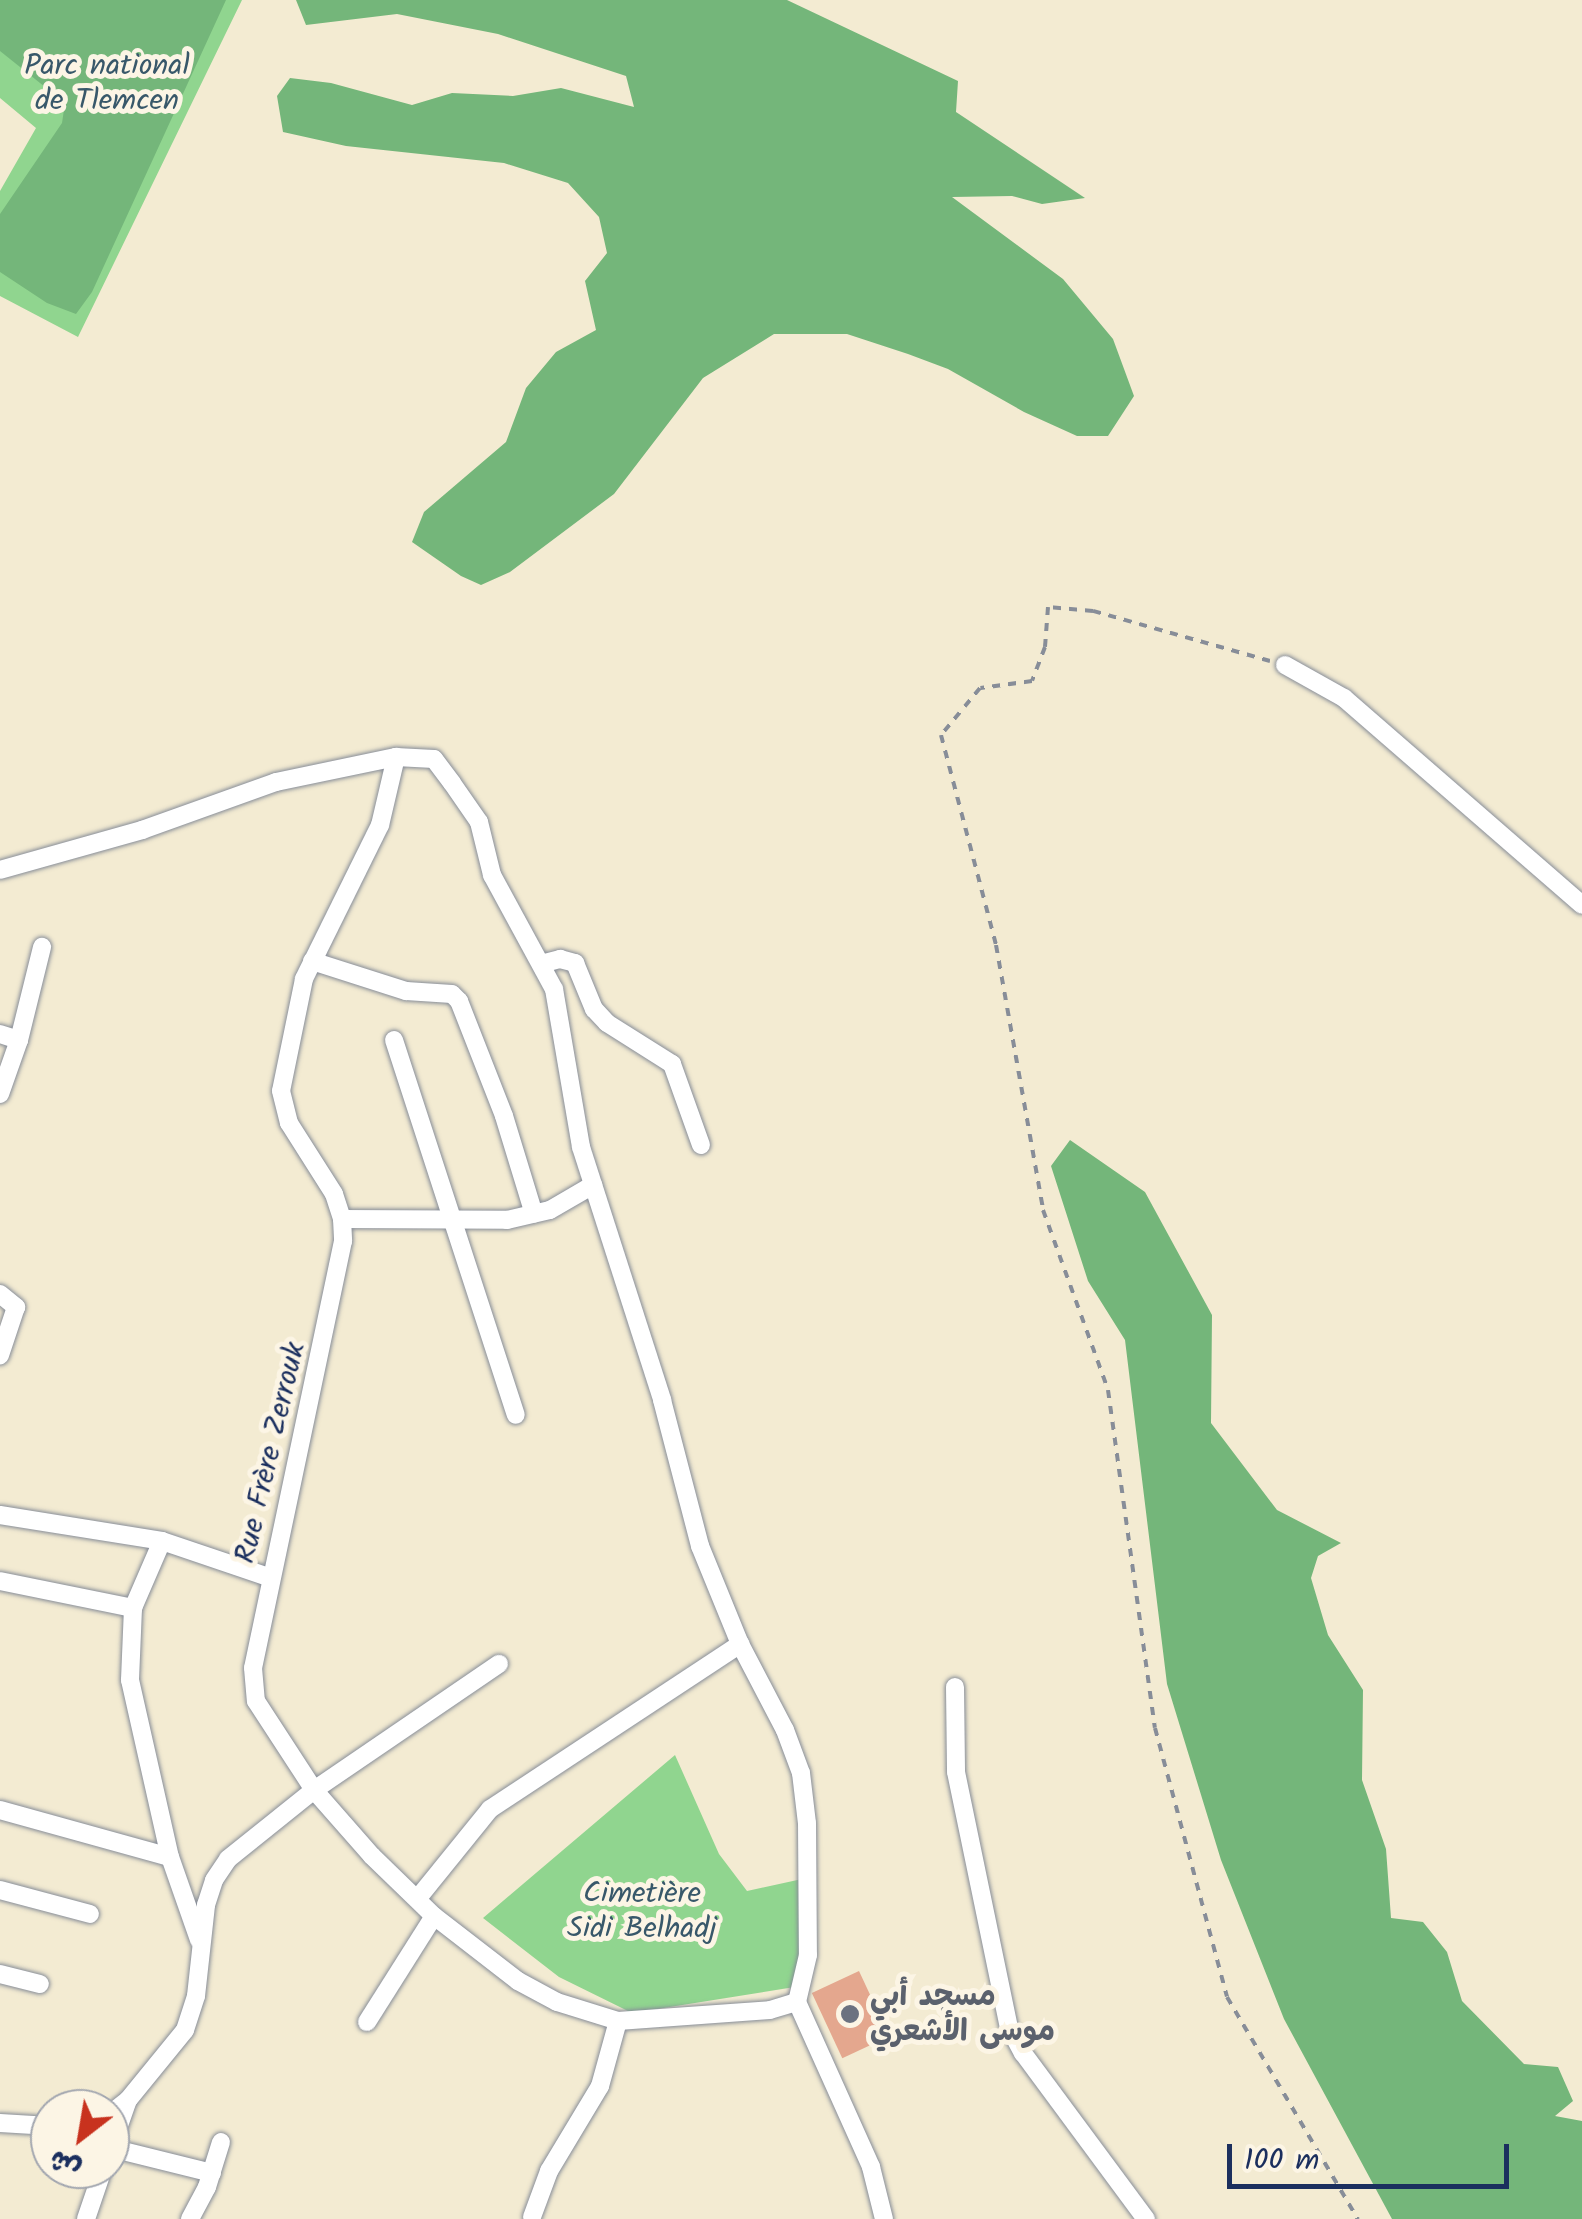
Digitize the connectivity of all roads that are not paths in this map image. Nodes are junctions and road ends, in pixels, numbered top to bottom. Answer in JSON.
{"nodes":[{"id":1,"x":1285,"y":665,"type":"road end"},
{"id":2,"x":396,"y":757,"type":"junction"},
{"id":3,"x":0,"y":870,"type":"edge"},
{"id":4,"x":1582,"y":905,"type":"edge"},
{"id":5,"x":42,"y":947,"type":"dead end"},
{"id":6,"x":312,"y":961,"type":"junction"},
{"id":7,"x":540,"y":964,"type":"junction"},
{"id":8,"x":0,"y":1034,"type":"edge"},
{"id":9,"x":20,"y":1040,"type":"junction"},
{"id":10,"x":394,"y":1040,"type":"dead end"},
{"id":11,"x":0,"y":1094,"type":"edge"},
{"id":12,"x":701,"y":1144,"type":"dead end"},
{"id":13,"x":593,"y":1185,"type":"junction"},
{"id":14,"x":534,"y":1214,"type":"junction"},
{"id":15,"x":342,"y":1219,"type":"junction"},
{"id":16,"x":454,"y":1222,"type":"junction"},
{"id":17,"x":0,"y":1294,"type":"edge"},
{"id":18,"x":0,"y":1355,"type":"edge"},
{"id":19,"x":516,"y":1415,"type":"dead end"},
{"id":20,"x":0,"y":1515,"type":"edge"},
{"id":21,"x":162,"y":1542,"type":"junction"},
{"id":22,"x":271,"y":1578,"type":"junction"},
{"id":23,"x":0,"y":1581,"type":"edge"},
{"id":24,"x":133,"y":1608,"type":"junction"},
{"id":25,"x":740,"y":1644,"type":"junction"},
{"id":26,"x":499,"y":1664,"type":"dead end"},
{"id":27,"x":955,"y":1688,"type":"dead end"},
{"id":28,"x":314,"y":1790,"type":"junction"},
{"id":29,"x":0,"y":1810,"type":"edge"},
{"id":30,"x":170,"y":1857,"type":"junction"},
{"id":31,"x":0,"y":1890,"type":"edge"},
{"id":32,"x":418,"y":1898,"type":"junction"},
{"id":33,"x":90,"y":1914,"type":"dead end"},
{"id":34,"x":434,"y":1916,"type":"junction"},
{"id":35,"x":200,"y":1944,"type":"junction"},
{"id":36,"x":0,"y":1974,"type":"edge"},
{"id":37,"x":40,"y":1984,"type":"dead end"},
{"id":38,"x":797,"y":2002,"type":"junction"},
{"id":39,"x":618,"y":2021,"type":"junction"},
{"id":40,"x":367,"y":2022,"type":"dead end"},
{"id":41,"x":130,"y":2098,"type":"edge"},
{"id":42,"x":2,"y":2120,"type":"edge"},
{"id":43,"x":30,"y":2124,"type":"edge"},
{"id":44,"x":221,"y":2142,"type":"dead end"},
{"id":45,"x":130,"y":2154,"type":"edge"},
{"id":46,"x":212,"y":2172,"type":"junction"},
{"id":47,"x":97,"y":2189,"type":"edge"},
{"id":48,"x":532,"y":2217,"type":"edge"},
{"id":49,"x":86,"y":2219,"type":"edge"},
{"id":50,"x":190,"y":2219,"type":"edge"},
{"id":51,"x":884,"y":2219,"type":"edge"},
{"id":52,"x":1146,"y":2219,"type":"edge"}],
"edges":[{"from":1,"to":4,"type":"street"},
{"from":2,"to":3,"type":"street"},
{"from":2,"to":6,"type":"street"},
{"from":2,"to":7,"type":"street"},
{"from":5,"to":9,"type":"street"},
{"from":6,"to":14,"type":"street"},
{"from":6,"to":15,"type":"street"},
{"from":7,"to":12,"type":"street"},
{"from":7,"to":13,"type":"street"},
{"from":8,"to":9,"type":"street"},
{"from":9,"to":11,"type":"street"},
{"from":10,"to":16,"type":"street"},
{"from":13,"to":14,"type":"street"},
{"from":13,"to":25,"type":"street"},
{"from":14,"to":16,"type":"street"},
{"from":15,"to":16,"type":"street"},
{"from":15,"to":22,"type":"street","name":"Rue Frère Zerrouk"},
{"from":16,"to":19,"type":"street"},
{"from":17,"to":18,"type":"street"},
{"from":20,"to":21,"type":"street"},
{"from":21,"to":22,"type":"street"},
{"from":21,"to":24,"type":"street"},
{"from":22,"to":28,"type":"street","name":"Rue Frère Zerrouk"},
{"from":23,"to":24,"type":"street"},
{"from":24,"to":30,"type":"street"},
{"from":25,"to":32,"type":"street"},
{"from":25,"to":38,"type":"street"},
{"from":26,"to":28,"type":"street"},
{"from":27,"to":52,"type":"street"},
{"from":28,"to":32,"type":"street","name":"Rue Frère Zerrouk"},
{"from":28,"to":35,"type":"street"},
{"from":29,"to":30,"type":"street"},
{"from":30,"to":35,"type":"street"},
{"from":31,"to":33,"type":"street"},
{"from":32,"to":34,"type":"street","name":"Rue Frère Zerrouk"},
{"from":34,"to":39,"type":"street","name":"Rue Frère Zerrouk"},
{"from":34,"to":40,"type":"street"},
{"from":35,"to":41,"type":"street"},
{"from":36,"to":37,"type":"street"},
{"from":38,"to":39,"type":"street","name":"Rue Frère Zerrouk"},
{"from":38,"to":51,"type":"street"},
{"from":39,"to":48,"type":"street"},
{"from":42,"to":43,"type":"street"},
{"from":44,"to":46,"type":"street"},
{"from":45,"to":46,"type":"street"},
{"from":46,"to":50,"type":"street"},
{"from":47,"to":49,"type":"street"}]}
